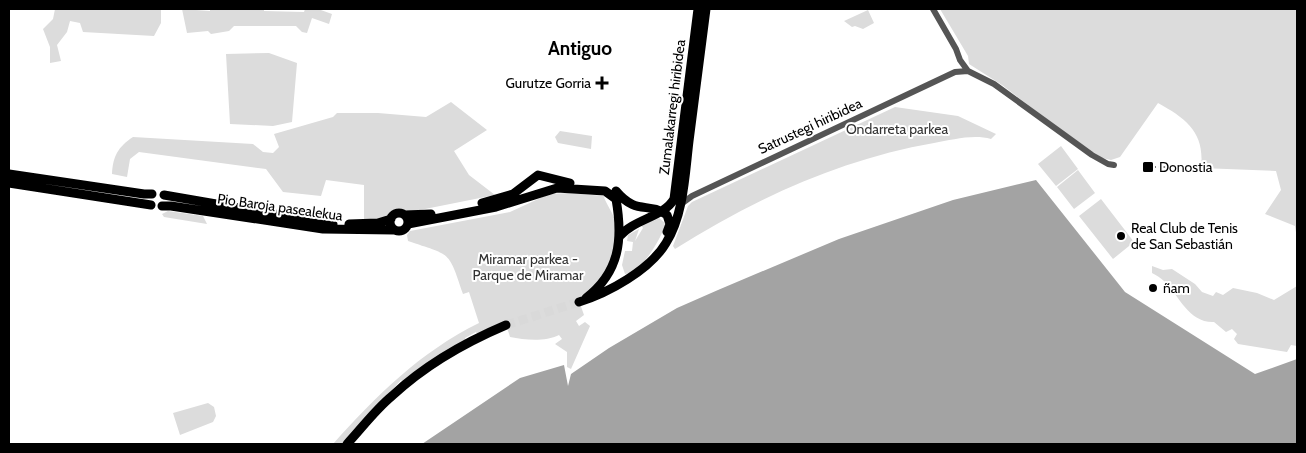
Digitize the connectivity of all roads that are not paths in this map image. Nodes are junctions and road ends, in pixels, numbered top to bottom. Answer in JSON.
{"nodes":[{"id":1,"x":701,"y":9,"type":"edge"},
{"id":2,"x":933,"y":9,"type":"edge"},
{"id":3,"x":960,"y":60,"type":"junction"},
{"id":4,"x":968,"y":71,"type":"junction"},
{"id":5,"x":955,"y":72,"type":"junction"},
{"id":6,"x":1114,"y":165,"type":"dead end"},
{"id":7,"x":9,"y":174,"type":"edge"},
{"id":8,"x":9,"y":182,"type":"edge"},
{"id":9,"x":152,"y":194,"type":"junction"},
{"id":10,"x":164,"y":195,"type":"junction"},
{"id":11,"x":617,"y":196,"type":"junction"},
{"id":12,"x":151,"y":205,"type":"junction"},
{"id":13,"x":162,"y":206,"type":"junction"},
{"id":14,"x":679,"y":207,"type":"junction"},
{"id":15,"x":664,"y":209,"type":"junction"},
{"id":16,"x":390,"y":219,"type":"junction"},
{"id":17,"x":406,"y":220,"type":"junction"},
{"id":18,"x":394,"y":230,"type":"junction"},
{"id":19,"x":620,"y":236,"type":"junction"},
{"id":20,"x":666,"y":244,"type":"junction"},
{"id":21,"x":615,"y":264,"type":"junction"},
{"id":22,"x":628,"y":278,"type":"junction"},
{"id":23,"x":506,"y":325,"type":"tunnel mouth"},
{"id":24,"x":348,"y":444,"type":"edge"}],
"edges":[{"from":1,"to":14,"type":"main road","name":"Zumalakarregi hiribidea"},
{"from":1,"to":15,"type":"main road","name":"Zumalakarregi hiribidea"},
{"from":2,"to":3,"type":"street"},
{"from":3,"to":4,"type":"street"},
{"from":3,"to":5,"type":"street"},
{"from":4,"to":5,"type":"street"},
{"from":4,"to":6,"type":"street"},
{"from":5,"to":14,"type":"street","name":"Satrustegi hiribidea"},
{"from":7,"to":9,"type":"main road"},
{"from":8,"to":12,"type":"main road"},
{"from":9,"to":10,"type":"main road"},
{"from":9,"to":12,"type":"main road"},
{"from":10,"to":13,"type":"main road"},
{"from":10,"to":16,"type":"main road","name":"Pio Baroja pasealekua"},
{"from":11,"to":15,"type":"main road"},
{"from":11,"to":17,"type":"main road"},
{"from":11,"to":17,"type":"main road"},
{"from":11,"to":19,"type":"main road"},
{"from":12,"to":13,"type":"main road"},
{"from":13,"to":18,"type":"main road","name":"Pio Baroja pasealekua"},
{"from":14,"to":20,"type":"main road","name":"Zumalakarregi hiribidea"},
{"from":15,"to":19,"type":"main road"},
{"from":15,"to":20,"type":"main road"},
{"from":16,"to":17,"type":"main road"},
{"from":16,"to":18,"type":"main road"},
{"from":17,"to":18,"type":"main road"},
{"from":19,"to":21,"type":"main road"},
{"from":20,"to":22,"type":"main road"},
{"from":21,"to":22,"type":"main road"},
{"from":21,"to":22,"type":"main road"},
{"from":23,"to":24,"type":"main road"}]}
